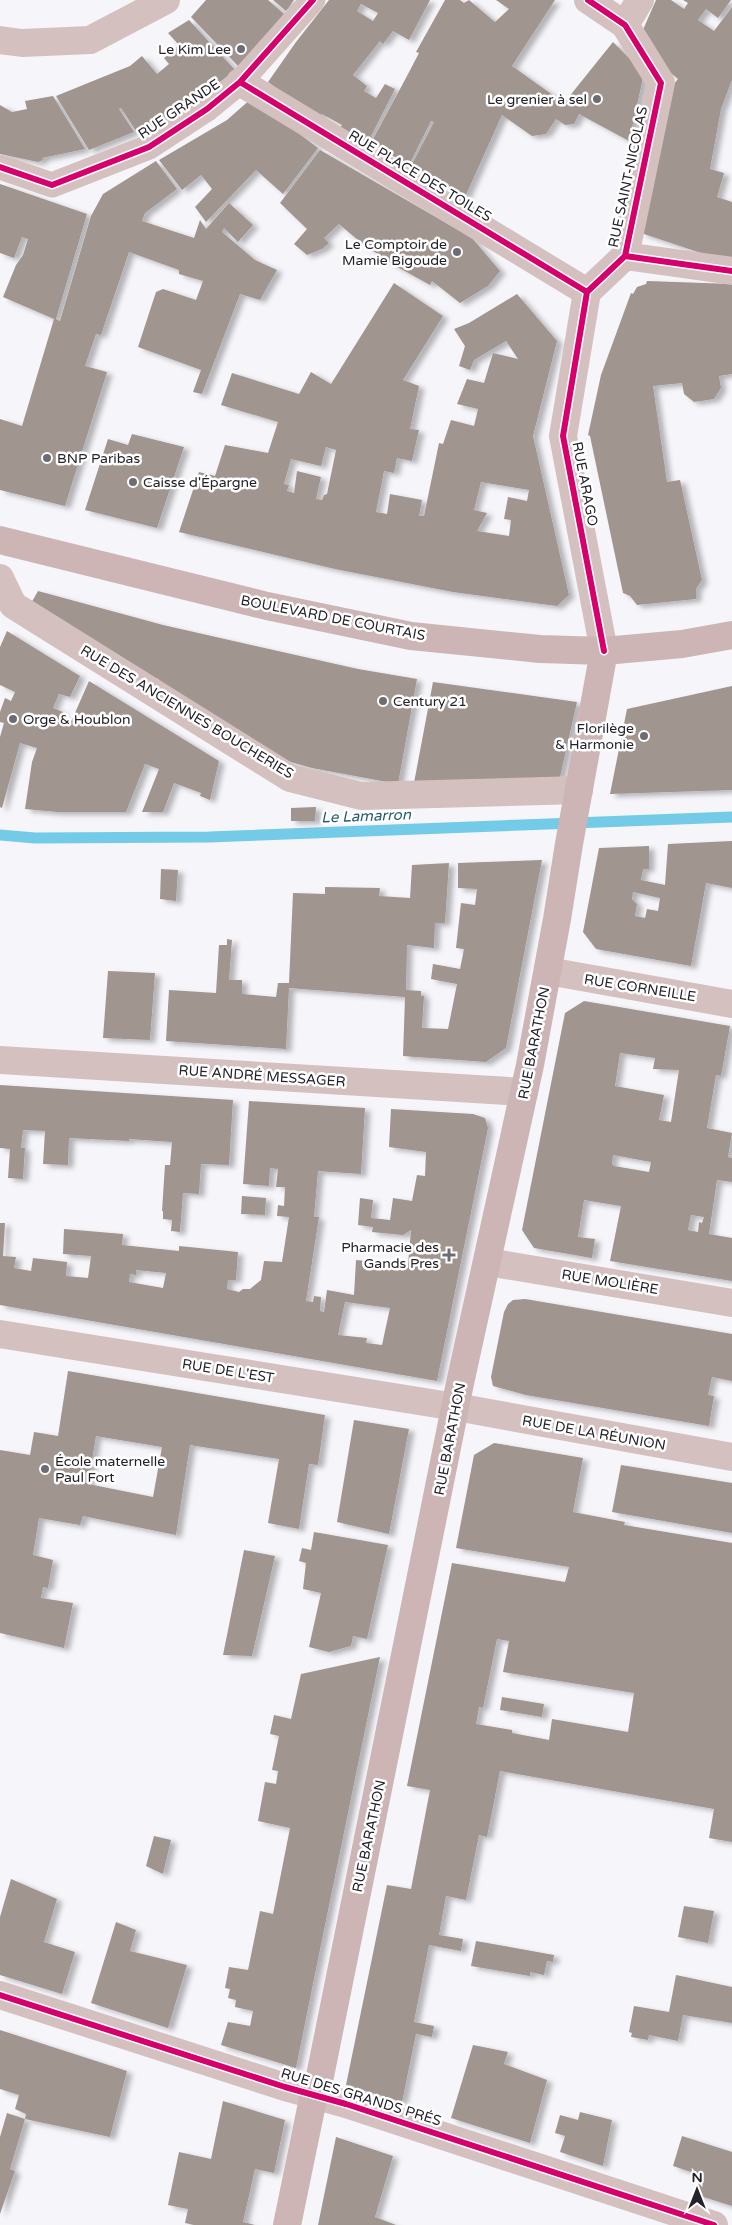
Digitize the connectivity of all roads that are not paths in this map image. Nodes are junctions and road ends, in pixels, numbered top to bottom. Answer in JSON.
{"nodes":[{"id":1,"x":166,"y":0,"type":"edge"},
{"id":2,"x":313,"y":0,"type":"edge"},
{"id":3,"x":588,"y":0,"type":"edge"},
{"id":4,"x":640,"y":0,"type":"edge"},
{"id":5,"x":625,"y":25,"type":"junction"},
{"id":6,"x":0,"y":40,"type":"edge"},
{"id":7,"x":240,"y":82,"type":"junction"},
{"id":8,"x":0,"y":168,"type":"edge"},
{"id":9,"x":625,"y":256,"type":"junction"},
{"id":10,"x":732,"y":271,"type":"edge"},
{"id":11,"x":587,"y":292,"type":"junction"},
{"id":12,"x":0,"y":540,"type":"edge"},
{"id":13,"x":0,"y":578,"type":"edge"},
{"id":14,"x":732,"y":635,"type":"edge"},
{"id":15,"x":604,"y":651,"type":"junction"},
{"id":16,"x":579,"y":790,"type":"junction"},
{"id":17,"x":548,"y":971,"type":"junction"},
{"id":18,"x":732,"y":1004,"type":"edge"},
{"id":19,"x":0,"y":1060,"type":"edge"},
{"id":20,"x":524,"y":1092,"type":"junction"},
{"id":21,"x":488,"y":1262,"type":"junction"},
{"id":22,"x":732,"y":1303,"type":"edge"},
{"id":23,"x":0,"y":1334,"type":"edge"},
{"id":24,"x":456,"y":1407,"type":"junction"},
{"id":25,"x":732,"y":1457,"type":"edge"},
{"id":26,"x":0,"y":1996,"type":"edge"},
{"id":27,"x":314,"y":2094,"type":"junction"},
{"id":28,"x":287,"y":2225,"type":"edge"},
{"id":29,"x":714,"y":2225,"type":"edge"}],
"edges":[{"from":1,"to":6,"type":"street"},
{"from":2,"to":7,"type":"street","name":"RUE GRANDE"},
{"from":3,"to":5,"type":"street"},
{"from":4,"to":5,"type":"street"},
{"from":5,"to":9,"type":"street","name":"RUE SAINT-NICOLAS"},
{"from":7,"to":8,"type":"street","name":"RUE GRANDE"},
{"from":7,"to":11,"type":"street","name":"RUE PLACE DES TOILES"},
{"from":9,"to":10,"type":"street"},
{"from":9,"to":11,"type":"street","name":"RUE SAINT-NICOLAS"},
{"from":11,"to":15,"type":"street","name":"RUE ARAGO"},
{"from":12,"to":15,"type":"main road","name":"BOULEVARD DE COURTAIS"},
{"from":13,"to":16,"type":"street","name":"RUE DES ANCIENNES BOUCHERIES"},
{"from":14,"to":15,"type":"main road","name":"BOULEVARD DE COURTAIS"},
{"from":15,"to":16,"type":"main road","name":"RUE BARATHON"},
{"from":16,"to":17,"type":"main road","name":"RUE BARATHON"},
{"from":17,"to":18,"type":"street","name":"RUE CORNEILLE"},
{"from":17,"to":20,"type":"main road","name":"RUE BARATHON"},
{"from":19,"to":20,"type":"street","name":"RUE ANDRÉ MESSAGER"},
{"from":20,"to":21,"type":"main road","name":"RUE BARATHON"},
{"from":21,"to":22,"type":"street","name":"RUE MOLIÈRE"},
{"from":21,"to":24,"type":"main road","name":"RUE BARATHON"},
{"from":23,"to":24,"type":"street","name":"RUE DE L'EST"},
{"from":24,"to":25,"type":"street","name":"RUE DE LA RÉUNION"},
{"from":24,"to":27,"type":"main road","name":"RUE BARATHON"},
{"from":26,"to":27,"type":"street","name":"RUE DES GRANDS PRÉS"},
{"from":27,"to":28,"type":"main road","name":"RUE BARATHON"},
{"from":27,"to":29,"type":"street","name":"RUE DES GRANDS PRÉS"}]}
